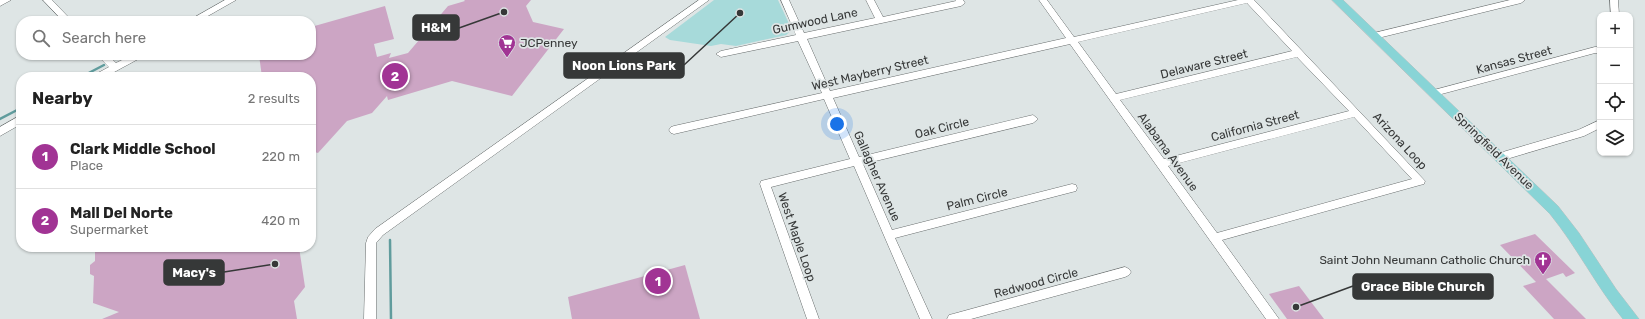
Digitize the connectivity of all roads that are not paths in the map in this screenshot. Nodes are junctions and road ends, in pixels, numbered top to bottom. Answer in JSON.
{"nodes":[{"id":1,"x":7,"y":0,"type":"edge"},
{"id":2,"x":47,"y":0,"type":"edge"},
{"id":3,"x":232,"y":0,"type":"edge"},
{"id":4,"x":705,"y":0,"type":"edge"},
{"id":5,"x":785,"y":0,"type":"edge"},
{"id":6,"x":870,"y":0,"type":"edge"},
{"id":7,"x":1043,"y":0,"type":"edge"},
{"id":8,"x":1249,"y":0,"type":"edge"},
{"id":9,"x":1337,"y":0,"type":"edge"},
{"id":10,"x":1520,"y":0,"type":"edge"},
{"id":11,"x":1614,"y":0,"type":"edge"},
{"id":12,"x":960,"y":1,"type":"edge"},
{"id":13,"x":0,"y":4,"type":"edge"},
{"id":14,"x":1615,"y":12,"type":"edge"},
{"id":15,"x":63,"y":16,"type":"edge"},
{"id":16,"x":202,"y":16,"type":"edge"},
{"id":17,"x":880,"y":20,"type":"junction"},
{"id":18,"x":1374,"y":36,"type":"junction"},
{"id":19,"x":802,"y":37,"type":"junction"},
{"id":20,"x":1072,"y":40,"type":"junction"},
{"id":21,"x":1597,"y":50,"type":"edge"},
{"id":22,"x":1299,"y":53,"type":"junction"},
{"id":23,"x":721,"y":54,"type":"dead end"},
{"id":24,"x":107,"y":60,"type":"edge"},
{"id":25,"x":129,"y":60,"type":"edge"},
{"id":26,"x":115,"y":67,"type":"junction"},
{"id":27,"x":106,"y":72,"type":"edge"},
{"id":28,"x":1434,"y":93,"type":"junction"},
{"id":29,"x":827,"y":95,"type":"junction"},
{"id":30,"x":1114,"y":98,"type":"junction"},
{"id":31,"x":1356,"y":113,"type":"junction"},
{"id":32,"x":1033,"y":119,"type":"dead end"},
{"id":33,"x":16,"y":120,"type":"edge"},
{"id":34,"x":16,"y":121,"type":"edge"},
{"id":35,"x":1597,"y":125,"type":"edge"},
{"id":36,"x":0,"y":126,"type":"edge"},
{"id":37,"x":674,"y":130,"type":"dead end"},
{"id":38,"x":0,"y":132,"type":"edge"},
{"id":39,"x":1500,"y":157,"type":"junction"},
{"id":40,"x":856,"y":162,"type":"junction"},
{"id":41,"x":1161,"y":164,"type":"junction"},
{"id":42,"x":1072,"y":188,"type":"dead end"},
{"id":43,"x":889,"y":235,"type":"junction"},
{"id":44,"x":1214,"y":238,"type":"junction"},
{"id":45,"x":1125,"y":272,"type":"dead end"},
{"id":46,"x":370,"y":319,"type":"edge"},
{"id":47,"x":812,"y":319,"type":"edge"},
{"id":48,"x":926,"y":319,"type":"edge"},
{"id":49,"x":953,"y":319,"type":"edge"},
{"id":50,"x":1273,"y":319,"type":"edge"},
{"id":51,"x":1632,"y":319,"type":"edge"}],
"edges":[{"from":1,"to":13,"type":"street"},
{"from":2,"to":15,"type":"street"},
{"from":3,"to":16,"type":"street"},
{"from":4,"to":46,"type":"street"},
{"from":5,"to":19,"type":"street","name":"Gallagher Avenue"},
{"from":6,"to":17,"type":"street"},
{"from":7,"to":20,"type":"street","name":"Alabama Avenue"},
{"from":8,"to":20,"type":"street","name":"West Mayberry Street"},
{"from":8,"to":22,"type":"street","name":"Arizona Loop"},
{"from":9,"to":18,"type":"main road","name":"Springfield Avenue"},
{"from":10,"to":18,"type":"street"},
{"from":11,"to":14,"type":"street"},
{"from":12,"to":17,"type":"street","name":"Gumwood Lane"},
{"from":17,"to":19,"type":"street","name":"Gumwood Lane"},
{"from":18,"to":28,"type":"main road","name":"Springfield Avenue"},
{"from":19,"to":23,"type":"street","name":"Gumwood Lane"},
{"from":19,"to":29,"type":"street","name":"Gallagher Avenue"},
{"from":20,"to":29,"type":"street","name":"West Mayberry Street"},
{"from":20,"to":30,"type":"street","name":"Alabama Avenue"},
{"from":21,"to":28,"type":"street","name":"Kansas Street"},
{"from":22,"to":30,"type":"street","name":"Delaware Street"},
{"from":22,"to":31,"type":"street","name":"Arizona Loop"},
{"from":24,"to":26,"type":"street"},
{"from":25,"to":26,"type":"street"},
{"from":26,"to":27,"type":"street"},
{"from":28,"to":39,"type":"main road","name":"Springfield Avenue"},
{"from":29,"to":37,"type":"street","name":"West Mayberry Street"},
{"from":29,"to":40,"type":"street","name":"Gallagher Avenue"},
{"from":30,"to":41,"type":"street","name":"Alabama Avenue"},
{"from":31,"to":41,"type":"street","name":"California Street"},
{"from":31,"to":44,"type":"street","name":"Arizona Loop"},
{"from":32,"to":40,"type":"street","name":"Oak Circle"},
{"from":33,"to":36,"type":"street"},
{"from":34,"to":38,"type":"street"},
{"from":35,"to":39,"type":"street"},
{"from":39,"to":51,"type":"main road","name":"Springfield Avenue"},
{"from":40,"to":43,"type":"street","name":"Gallagher Avenue"},
{"from":40,"to":47,"type":"street","name":"West Maple Loop"},
{"from":41,"to":44,"type":"street","name":"Alabama Avenue"},
{"from":42,"to":43,"type":"street","name":"Palm Circle"},
{"from":43,"to":48,"type":"street","name":"Gallagher Avenue"},
{"from":44,"to":50,"type":"street","name":"Alabama Avenue"},
{"from":45,"to":49,"type":"street","name":"Redwood Circle"}]}
